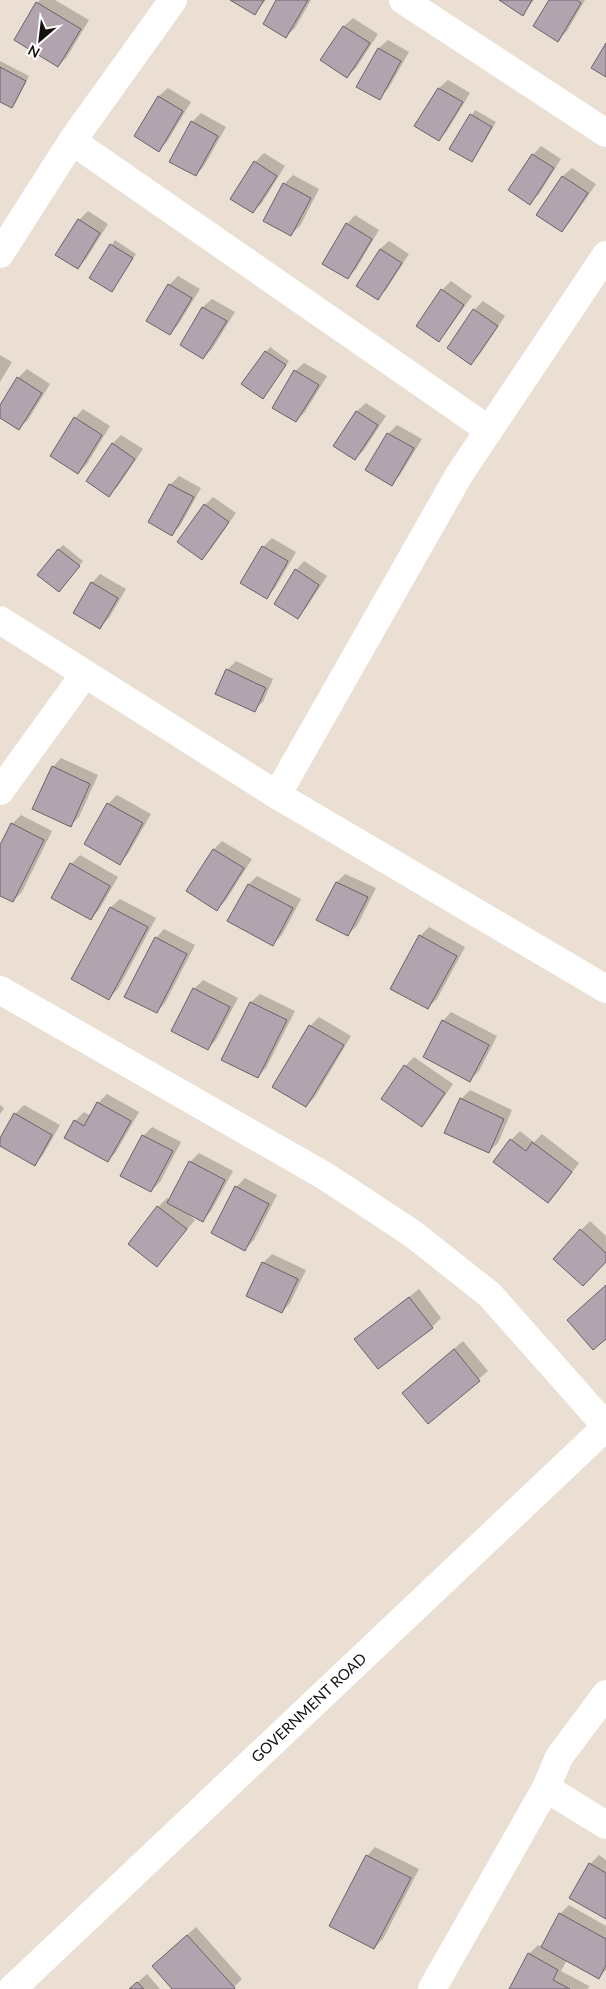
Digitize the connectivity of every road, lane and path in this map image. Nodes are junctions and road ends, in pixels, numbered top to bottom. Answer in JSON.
{"nodes":[{"id":1,"x":172,"y":0,"type":"edge"},
{"id":2,"x":403,"y":0,"type":"edge"},
{"id":3,"x":606,"y":133,"type":"edge"},
{"id":4,"x":72,"y":141,"type":"junction"},
{"id":5,"x":0,"y":254,"type":"edge"},
{"id":6,"x":606,"y":255,"type":"edge"},
{"id":7,"x":489,"y":430,"type":"junction"},
{"id":8,"x":0,"y":620,"type":"edge"},
{"id":9,"x":84,"y":675,"type":"junction"},
{"id":10,"x":0,"y":791,"type":"edge"},
{"id":11,"x":277,"y":795,"type":"junction"},
{"id":12,"x":606,"y":989,"type":"edge"},
{"id":13,"x":0,"y":990,"type":"edge"},
{"id":14,"x":606,"y":1427,"type":"edge"},
{"id":15,"x":606,"y":1694,"type":"edge"},
{"id":16,"x":546,"y":1788,"type":"junction"},
{"id":17,"x":606,"y":1825,"type":"edge"},
{"id":18,"x":12,"y":1989,"type":"edge"},
{"id":19,"x":432,"y":1989,"type":"edge"}],
"edges":[{"from":1,"to":4,"type":"street"},
{"from":2,"to":3,"type":"street"},
{"from":4,"to":5,"type":"street"},
{"from":4,"to":7,"type":"street"},
{"from":6,"to":7,"type":"street"},
{"from":7,"to":11,"type":"street"},
{"from":8,"to":9,"type":"street"},
{"from":9,"to":10,"type":"street"},
{"from":9,"to":11,"type":"street"},
{"from":11,"to":12,"type":"street"},
{"from":13,"to":14,"type":"street"},
{"from":14,"to":18,"type":"street","name":"GOVERNMENT ROAD"},
{"from":15,"to":16,"type":"street"},
{"from":16,"to":17,"type":"street"},
{"from":16,"to":19,"type":"street"}]}
